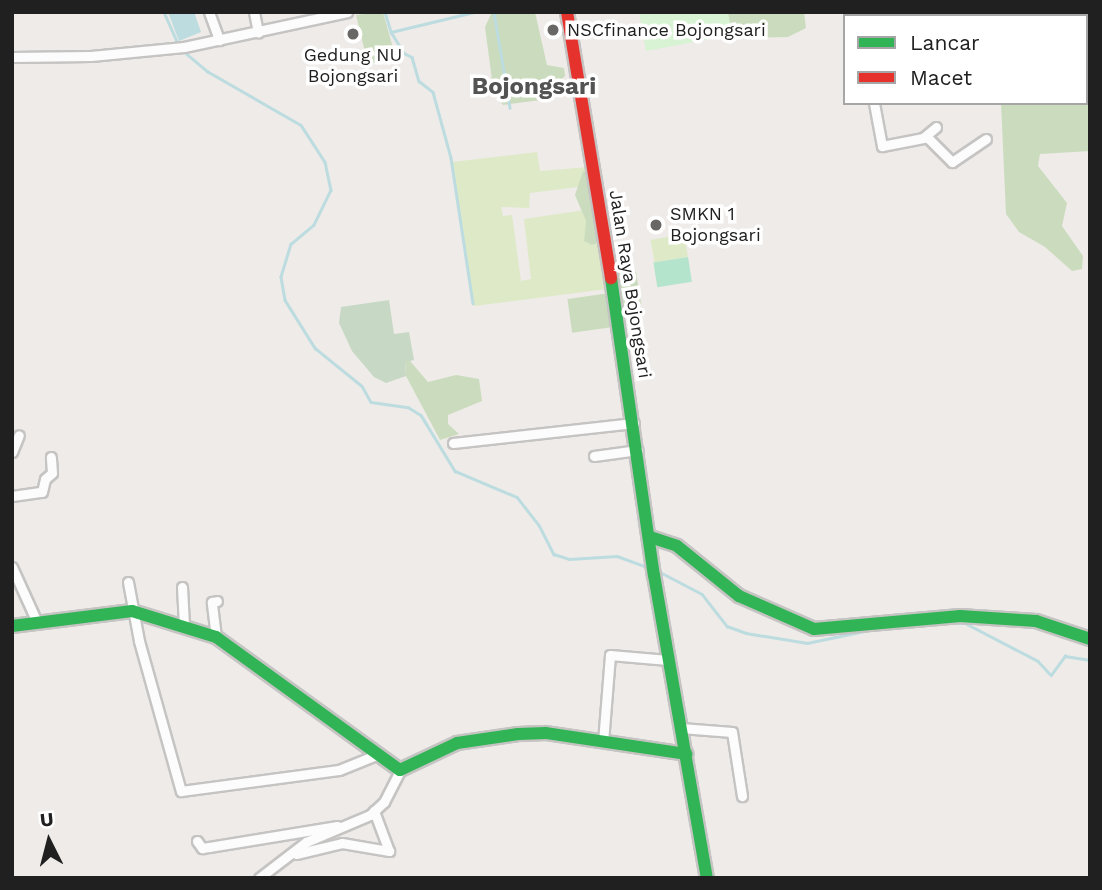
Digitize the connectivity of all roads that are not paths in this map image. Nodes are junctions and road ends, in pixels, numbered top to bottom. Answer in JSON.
{"nodes":[{"id":1,"x":209,"y":12,"type":"edge"},
{"id":2,"x":254,"y":12,"type":"edge"},
{"id":3,"x":347,"y":12,"type":"edge"},
{"id":4,"x":567,"y":12,"type":"edge"},
{"id":5,"x":258,"y":33,"type":"junction"},
{"id":6,"x":219,"y":40,"type":"junction"},
{"id":7,"x":12,"y":57,"type":"edge"},
{"id":8,"x":874,"y":105,"type":"edge"},
{"id":9,"x":936,"y":127,"type":"dead end"},
{"id":10,"x":926,"y":136,"type":"junction"},
{"id":11,"x":986,"y":139,"type":"dead end"},
{"id":12,"x":634,"y":423,"type":"junction"},
{"id":13,"x":19,"y":435,"type":"dead end"},
{"id":14,"x":453,"y":443,"type":"dead end"},
{"id":15,"x":638,"y":450,"type":"junction"},
{"id":16,"x":12,"y":452,"type":"edge"},
{"id":17,"x":594,"y":456,"type":"dead end"},
{"id":18,"x":51,"y":457,"type":"dead end"},
{"id":19,"x":12,"y":496,"type":"edge"},
{"id":20,"x":650,"y":537,"type":"junction"},
{"id":21,"x":12,"y":567,"type":"edge"},
{"id":22,"x":128,"y":582,"type":"dead end"},
{"id":23,"x":183,"y":587,"type":"dead end"},
{"id":24,"x":217,"y":601,"type":"dead end"},
{"id":25,"x":137,"y":613,"type":"junction"},
{"id":26,"x":36,"y":620,"type":"junction"},
{"id":27,"x":12,"y":626,"type":"edge"},
{"id":28,"x":184,"y":626,"type":"junction"},
{"id":29,"x":216,"y":637,"type":"junction"},
{"id":30,"x":1090,"y":639,"type":"edge"},
{"id":31,"x":668,"y":660,"type":"junction"},
{"id":32,"x":681,"y":728,"type":"junction"},
{"id":33,"x":603,"y":742,"type":"junction"},
{"id":34,"x":685,"y":754,"type":"junction"},
{"id":35,"x":374,"y":756,"type":"junction"},
{"id":36,"x":400,"y":770,"type":"junction"},
{"id":37,"x":742,"y":796,"type":"dead end"},
{"id":38,"x":374,"y":811,"type":"junction"},
{"id":39,"x":351,"y":825,"type":"junction"},
{"id":40,"x":197,"y":841,"type":"dead end"},
{"id":41,"x":285,"y":859,"type":"junction"},
{"id":42,"x":259,"y":878,"type":"edge"},
{"id":43,"x":706,"y":878,"type":"edge"}],
"edges":[{"from":1,"to":6,"type":"street"},
{"from":2,"to":5,"type":"street"},
{"from":3,"to":5,"type":"street"},
{"from":4,"to":12,"type":"street","name":"Jalan Raya Bojongsari"},
{"from":5,"to":6,"type":"street"},
{"from":6,"to":7,"type":"street"},
{"from":8,"to":10,"type":"street"},
{"from":9,"to":10,"type":"street"},
{"from":10,"to":11,"type":"street"},
{"from":12,"to":14,"type":"street"},
{"from":12,"to":15,"type":"street","name":"Jalan Raya Bojongsari"},
{"from":13,"to":16,"type":"street"},
{"from":15,"to":17,"type":"street"},
{"from":15,"to":20,"type":"street","name":"Jalan Raya Bojongsari"},
{"from":18,"to":19,"type":"street"},
{"from":20,"to":30,"type":"street"},
{"from":20,"to":31,"type":"street","name":"Jalan Raya Bojongsari"},
{"from":21,"to":26,"type":"street"},
{"from":22,"to":25,"type":"street"},
{"from":23,"to":28,"type":"street"},
{"from":24,"to":29,"type":"street"},
{"from":25,"to":26,"type":"street"},
{"from":25,"to":28,"type":"street"},
{"from":25,"to":35,"type":"street"},
{"from":26,"to":27,"type":"street"},
{"from":28,"to":29,"type":"street"},
{"from":29,"to":35,"type":"street"},
{"from":31,"to":32,"type":"street","name":"Jalan Raya Bojongsari"},
{"from":31,"to":33,"type":"street"},
{"from":32,"to":34,"type":"street","name":"Jalan Raya Bojongsari"},
{"from":32,"to":37,"type":"street"},
{"from":33,"to":34,"type":"street"},
{"from":33,"to":36,"type":"street"},
{"from":34,"to":43,"type":"street","name":"Jalan Raya Bojongsari"},
{"from":35,"to":36,"type":"street"},
{"from":36,"to":38,"type":"street"},
{"from":38,"to":39,"type":"street"},
{"from":38,"to":41,"type":"street"},
{"from":39,"to":40,"type":"street"},
{"from":39,"to":41,"type":"street"},
{"from":41,"to":42,"type":"street"}]}
